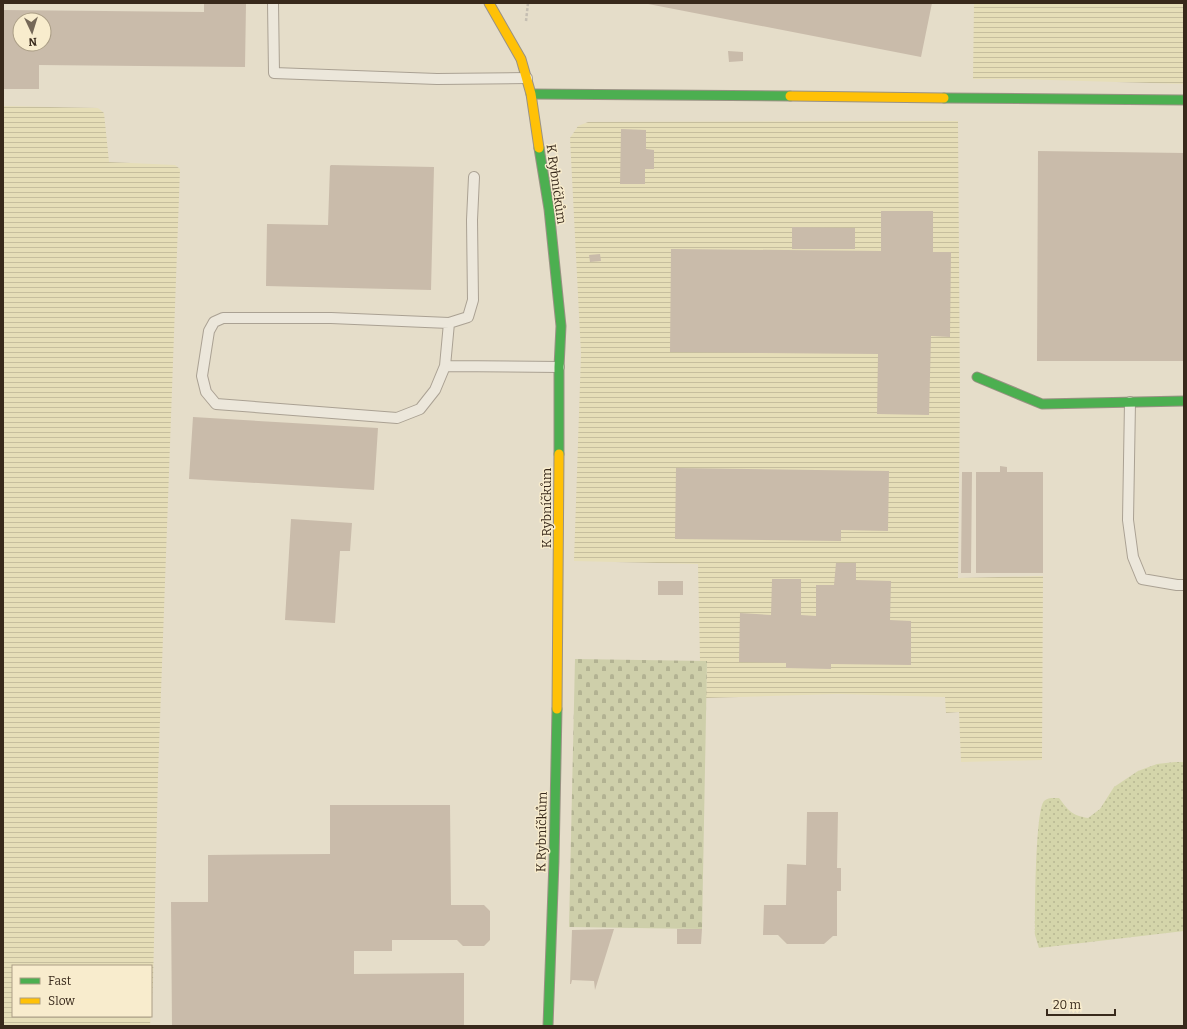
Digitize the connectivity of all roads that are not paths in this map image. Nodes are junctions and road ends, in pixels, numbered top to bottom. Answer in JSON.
{"nodes":[{"id":1,"x":273,"y":3,"type":"edge"},
{"id":2,"x":489,"y":3,"type":"edge"},
{"id":3,"x":527,"y":78,"type":"junction"},
{"id":4,"x":531,"y":94,"type":"junction"},
{"id":5,"x":1184,"y":100,"type":"edge"},
{"id":6,"x":474,"y":176,"type":"dead end"},
{"id":7,"x":449,"y":323,"type":"junction"},
{"id":8,"x":445,"y":366,"type":"junction"},
{"id":9,"x":559,"y":366,"type":"junction"},
{"id":10,"x":977,"y":377,"type":"dead end"},
{"id":11,"x":1184,"y":401,"type":"edge"},
{"id":12,"x":1130,"y":402,"type":"junction"},
{"id":13,"x":1184,"y":585,"type":"edge"},
{"id":14,"x":548,"y":1026,"type":"edge"}],
"edges":[{"from":1,"to":3,"type":"lane"},
{"from":2,"to":3,"type":"street","name":"K Rybníčkům"},
{"from":3,"to":4,"type":"street","name":"K Rybníčkům"},
{"from":4,"to":5,"type":"street"},
{"from":4,"to":9,"type":"street","name":"K Rybníčkům"},
{"from":6,"to":7,"type":"lane"},
{"from":7,"to":8,"type":"lane"},
{"from":7,"to":8,"type":"lane"},
{"from":8,"to":9,"type":"lane"},
{"from":9,"to":14,"type":"street","name":"K Rybníčkům"},
{"from":10,"to":12,"type":"street"},
{"from":11,"to":12,"type":"street"},
{"from":12,"to":13,"type":"lane"}]}
